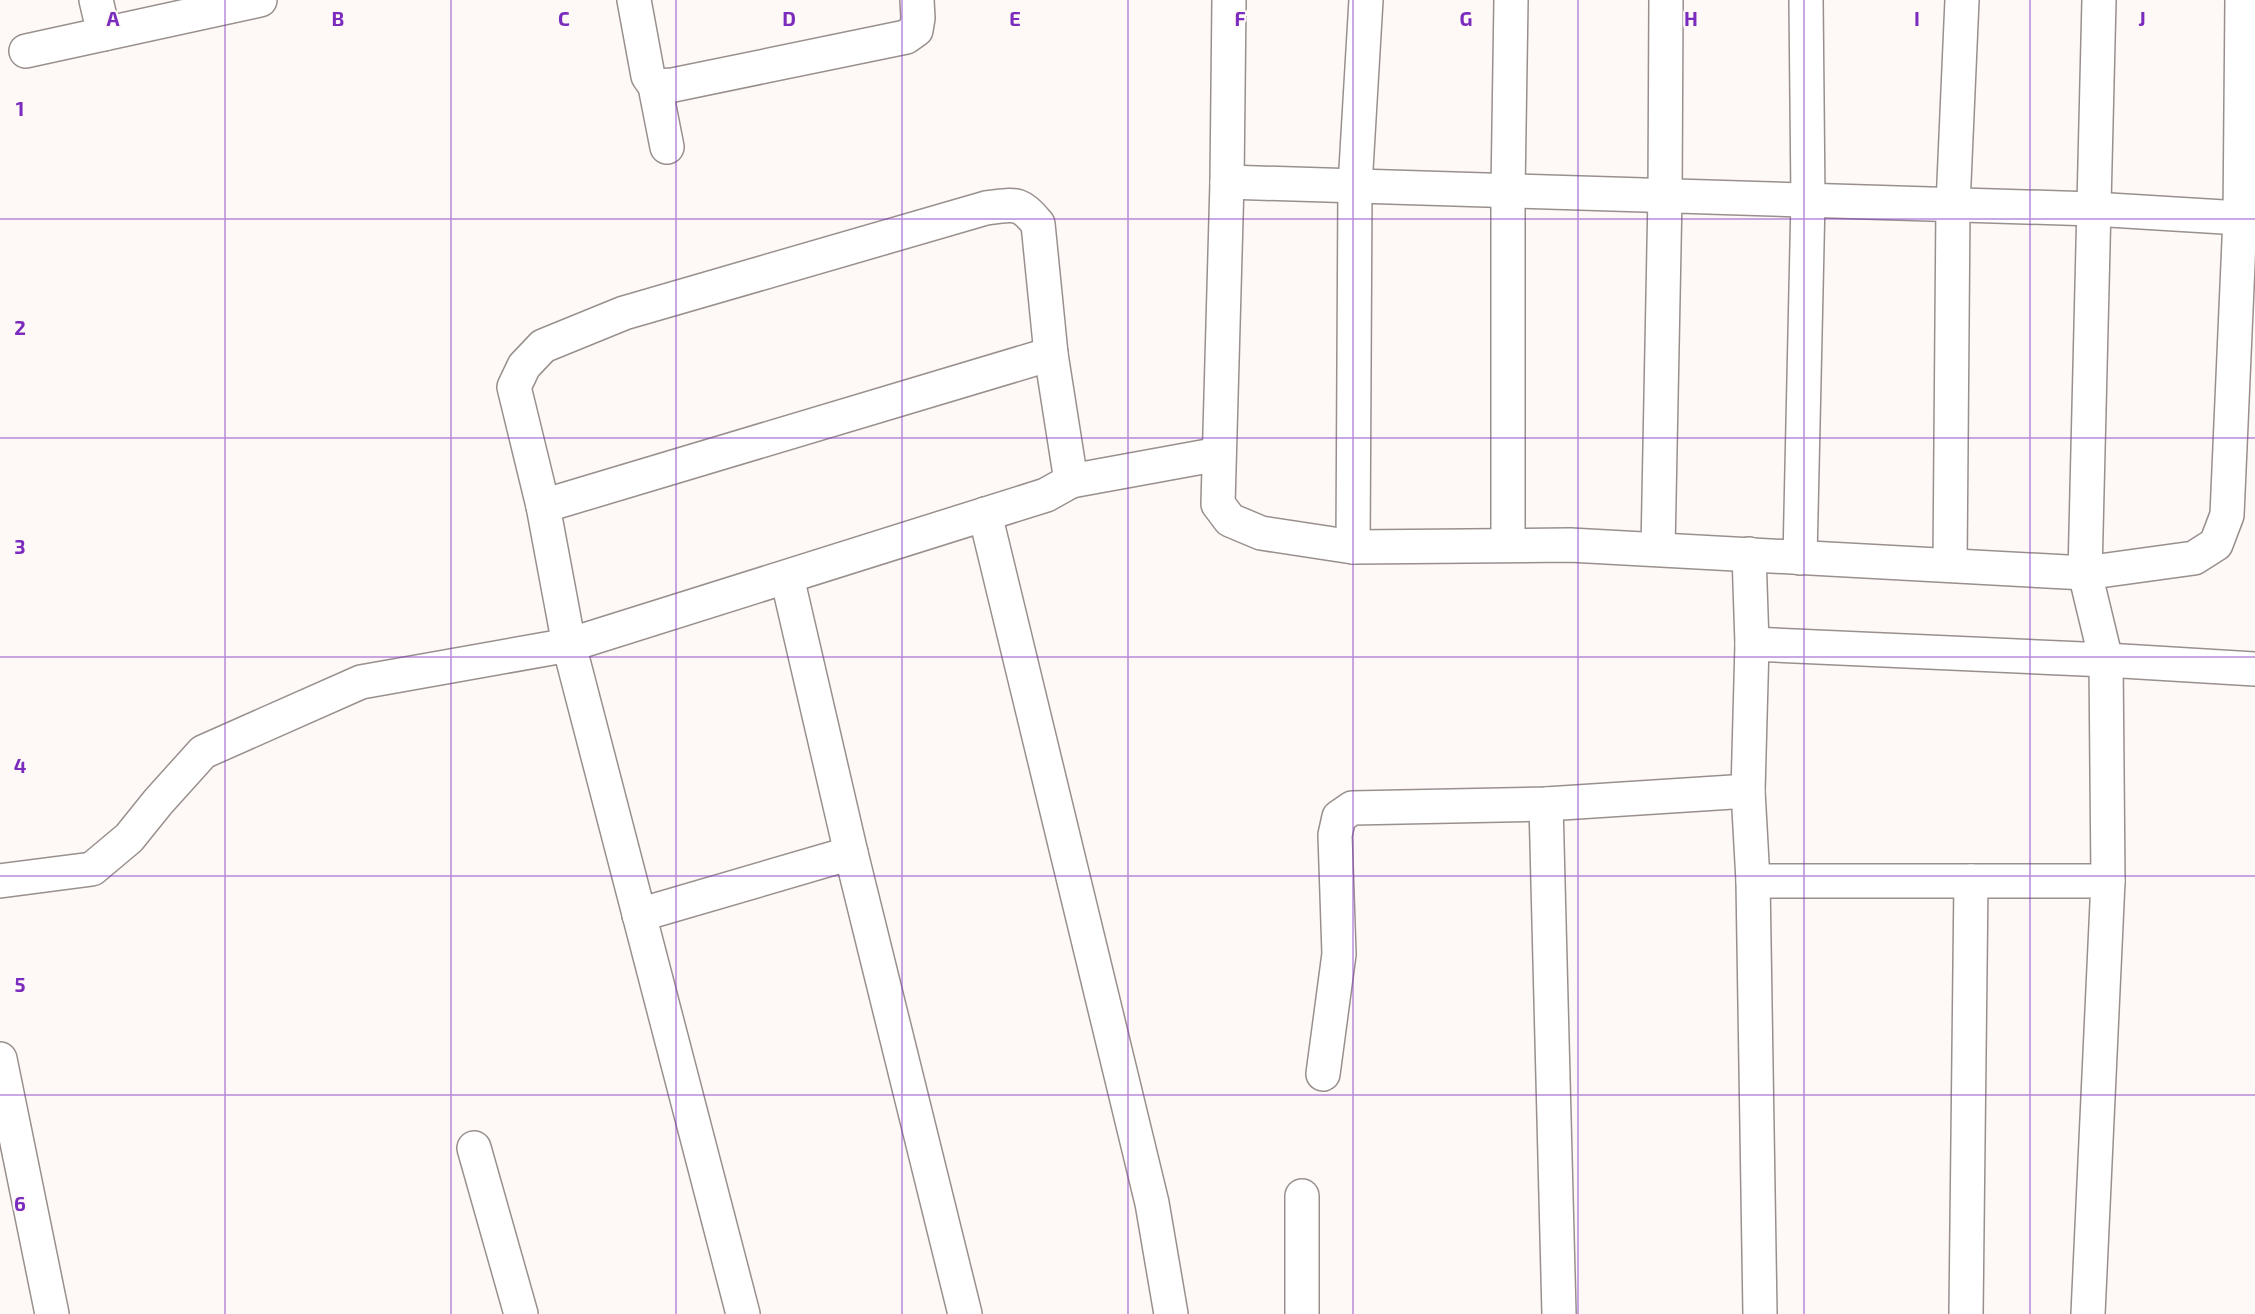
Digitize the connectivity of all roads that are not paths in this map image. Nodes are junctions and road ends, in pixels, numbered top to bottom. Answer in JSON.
{"nodes":[{"id":1,"x":96,"y":0,"type":"edge"},
{"id":2,"x":260,"y":0,"type":"edge"},
{"id":3,"x":634,"y":0,"type":"edge"},
{"id":4,"x":917,"y":0,"type":"edge"},
{"id":5,"x":1229,"y":0,"type":"edge"},
{"id":6,"x":1366,"y":0,"type":"edge"},
{"id":7,"x":1511,"y":0,"type":"edge"},
{"id":8,"x":1666,"y":0,"type":"edge"},
{"id":9,"x":1806,"y":0,"type":"edge"},
{"id":10,"x":1962,"y":0,"type":"edge"},
{"id":11,"x":2099,"y":0,"type":"edge"},
{"id":12,"x":2242,"y":0,"type":"edge"},
{"id":13,"x":104,"y":34,"type":"junction"},
{"id":14,"x":26,"y":51,"type":"dead end"},
{"id":15,"x":655,"y":86,"type":"junction"},
{"id":16,"x":667,"y":147,"type":"dead end"},
{"id":17,"x":1227,"y":182,"type":"junction"},
{"id":18,"x":1356,"y":186,"type":"junction"},
{"id":19,"x":1508,"y":191,"type":"junction"},
{"id":20,"x":1665,"y":196,"type":"junction"},
{"id":21,"x":1808,"y":200,"type":"junction"},
{"id":22,"x":1953,"y":205,"type":"junction"},
{"id":23,"x":2093,"y":209,"type":"junction"},
{"id":24,"x":2240,"y":218,"type":"junction"},
{"id":25,"x":1051,"y":354,"type":"junction"},
{"id":26,"x":1219,"y":454,"type":"junction"},
{"id":27,"x":1071,"y":481,"type":"junction"},
{"id":28,"x":543,"y":506,"type":"junction"},
{"id":29,"x":985,"y":514,"type":"junction"},
{"id":30,"x":1508,"y":545,"type":"junction"},
{"id":31,"x":1353,"y":547,"type":"junction"},
{"id":32,"x":1658,"y":549,"type":"junction"},
{"id":33,"x":1749,"y":554,"type":"junction"},
{"id":34,"x":1800,"y":558,"type":"junction"},
{"id":35,"x":1950,"y":565,"type":"junction"},
{"id":36,"x":2085,"y":573,"type":"junction"},
{"id":37,"x":787,"y":577,"type":"junction"},
{"id":38,"x":1752,"y":644,"type":"junction"},
{"id":39,"x":569,"y":645,"type":"junction"},
{"id":40,"x":2106,"y":660,"type":"junction"},
{"id":41,"x":2255,"y":669,"type":"edge"},
{"id":42,"x":1748,"y":791,"type":"junction"},
{"id":43,"x":1546,"y":804,"type":"junction"},
{"id":44,"x":851,"y":853,"type":"junction"},
{"id":45,"x":0,"y":880,"type":"edge"},
{"id":46,"x":1753,"y":881,"type":"junction"},
{"id":47,"x":2108,"y":881,"type":"junction"},
{"id":48,"x":1971,"y":882,"type":"junction"},
{"id":49,"x":639,"y":915,"type":"junction"},
{"id":50,"x":0,"y":1059,"type":"edge"},
{"id":51,"x":1323,"y":1074,"type":"dead end"},
{"id":52,"x":474,"y":1148,"type":"dead end"},
{"id":53,"x":1302,"y":1196,"type":"dead end"},
{"id":54,"x":52,"y":1314,"type":"edge"},
{"id":55,"x":521,"y":1314,"type":"edge"},
{"id":56,"x":743,"y":1314,"type":"edge"},
{"id":57,"x":965,"y":1314,"type":"edge"},
{"id":58,"x":1171,"y":1314,"type":"edge"},
{"id":59,"x":1302,"y":1314,"type":"edge"},
{"id":60,"x":1559,"y":1314,"type":"edge"},
{"id":61,"x":1760,"y":1314,"type":"edge"},
{"id":62,"x":1966,"y":1314,"type":"edge"},
{"id":63,"x":2088,"y":1314,"type":"edge"}],
"edges":[{"from":1,"to":13,"type":"street"},
{"from":2,"to":13,"type":"street"},
{"from":3,"to":15,"type":"street"},
{"from":4,"to":15,"type":"street"},
{"from":5,"to":17,"type":"street"},
{"from":6,"to":18,"type":"street"},
{"from":7,"to":19,"type":"street"},
{"from":8,"to":20,"type":"street"},
{"from":9,"to":21,"type":"street"},
{"from":10,"to":22,"type":"street"},
{"from":11,"to":23,"type":"street"},
{"from":12,"to":24,"type":"street"},
{"from":13,"to":14,"type":"street"},
{"from":15,"to":16,"type":"street"},
{"from":17,"to":18,"type":"street"},
{"from":17,"to":26,"type":"street"},
{"from":18,"to":19,"type":"street"},
{"from":18,"to":31,"type":"street"},
{"from":19,"to":20,"type":"street"},
{"from":19,"to":30,"type":"street"},
{"from":20,"to":21,"type":"street"},
{"from":20,"to":32,"type":"street"},
{"from":21,"to":22,"type":"street"},
{"from":21,"to":34,"type":"street"},
{"from":22,"to":23,"type":"street"},
{"from":22,"to":35,"type":"street"},
{"from":23,"to":24,"type":"street"},
{"from":23,"to":36,"type":"street"},
{"from":24,"to":36,"type":"street"},
{"from":25,"to":27,"type":"street"},
{"from":25,"to":28,"type":"street"},
{"from":25,"to":28,"type":"street"},
{"from":26,"to":27,"type":"street"},
{"from":26,"to":31,"type":"street"},
{"from":27,"to":29,"type":"street"},
{"from":28,"to":39,"type":"street"},
{"from":29,"to":37,"type":"street"},
{"from":29,"to":58,"type":"street"},
{"from":30,"to":31,"type":"street"},
{"from":30,"to":32,"type":"street"},
{"from":32,"to":33,"type":"street"},
{"from":33,"to":34,"type":"street"},
{"from":33,"to":38,"type":"street"},
{"from":34,"to":35,"type":"street"},
{"from":35,"to":36,"type":"street"},
{"from":36,"to":40,"type":"street"},
{"from":37,"to":39,"type":"street"},
{"from":37,"to":44,"type":"street"},
{"from":38,"to":40,"type":"street"},
{"from":38,"to":42,"type":"street"},
{"from":39,"to":45,"type":"street"},
{"from":39,"to":49,"type":"street"},
{"from":40,"to":41,"type":"street"},
{"from":40,"to":47,"type":"street"},
{"from":42,"to":43,"type":"street"},
{"from":42,"to":46,"type":"street"},
{"from":43,"to":51,"type":"street"},
{"from":43,"to":60,"type":"street"},
{"from":44,"to":49,"type":"street"},
{"from":44,"to":57,"type":"street"},
{"from":46,"to":48,"type":"street"},
{"from":46,"to":61,"type":"street"},
{"from":47,"to":48,"type":"street"},
{"from":47,"to":63,"type":"street"},
{"from":48,"to":62,"type":"street"},
{"from":49,"to":56,"type":"street"},
{"from":50,"to":54,"type":"street"},
{"from":52,"to":55,"type":"street"},
{"from":53,"to":59,"type":"street"}]}
